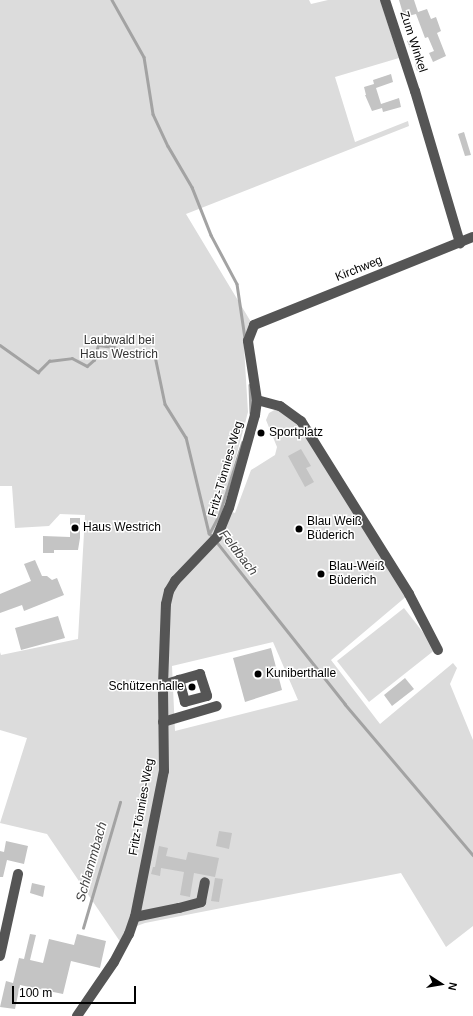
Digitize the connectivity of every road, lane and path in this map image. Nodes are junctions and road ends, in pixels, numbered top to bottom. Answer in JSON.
{"nodes":[{"id":1,"x":385,"y":0,"type":"edge"},
{"id":2,"x":473,"y":237,"type":"edge"},
{"id":3,"x":460,"y":243,"type":"junction"},
{"id":4,"x":254,"y":325,"type":"joint"},
{"id":5,"x":257,"y":400,"type":"junction"},
{"id":6,"x":438,"y":650,"type":"dead end"},
{"id":7,"x":178,"y":680,"type":"dead end"},
{"id":8,"x":163,"y":685,"type":"junction"},
{"id":9,"x":217,"y":706,"type":"dead end"},
{"id":10,"x":163,"y":722,"type":"junction"},
{"id":11,"x":18,"y":874,"type":"dead end"},
{"id":12,"x":205,"y":882,"type":"dead end"},
{"id":13,"x":134,"y":917,"type":"junction"},
{"id":14,"x":0,"y":956,"type":"edge"},
{"id":15,"x":77,"y":1016,"type":"edge"}],
"edges":[{"from":1,"to":3,"type":"street","name":"Zum Winkel"},
{"from":2,"to":3,"type":"street","name":"Kirchweg"},
{"from":3,"to":4,"type":"street","name":"Kirchweg"},
{"from":4,"to":5,"type":"street","name":"Fritz-Tönnies-Weg"},
{"from":5,"to":6,"type":"street"},
{"from":5,"to":8,"type":"street","name":"Fritz-Tönnies-Weg"},
{"from":7,"to":8,"type":"street"},
{"from":8,"to":10,"type":"street","name":"Fritz-Tönnies-Weg"},
{"from":9,"to":10,"type":"street"},
{"from":10,"to":13,"type":"street","name":"Fritz-Tönnies-Weg"},
{"from":11,"to":14,"type":"street"},
{"from":12,"to":13,"type":"street"},
{"from":13,"to":15,"type":"street","name":"Fritz-Tönnies-Weg"}]}
